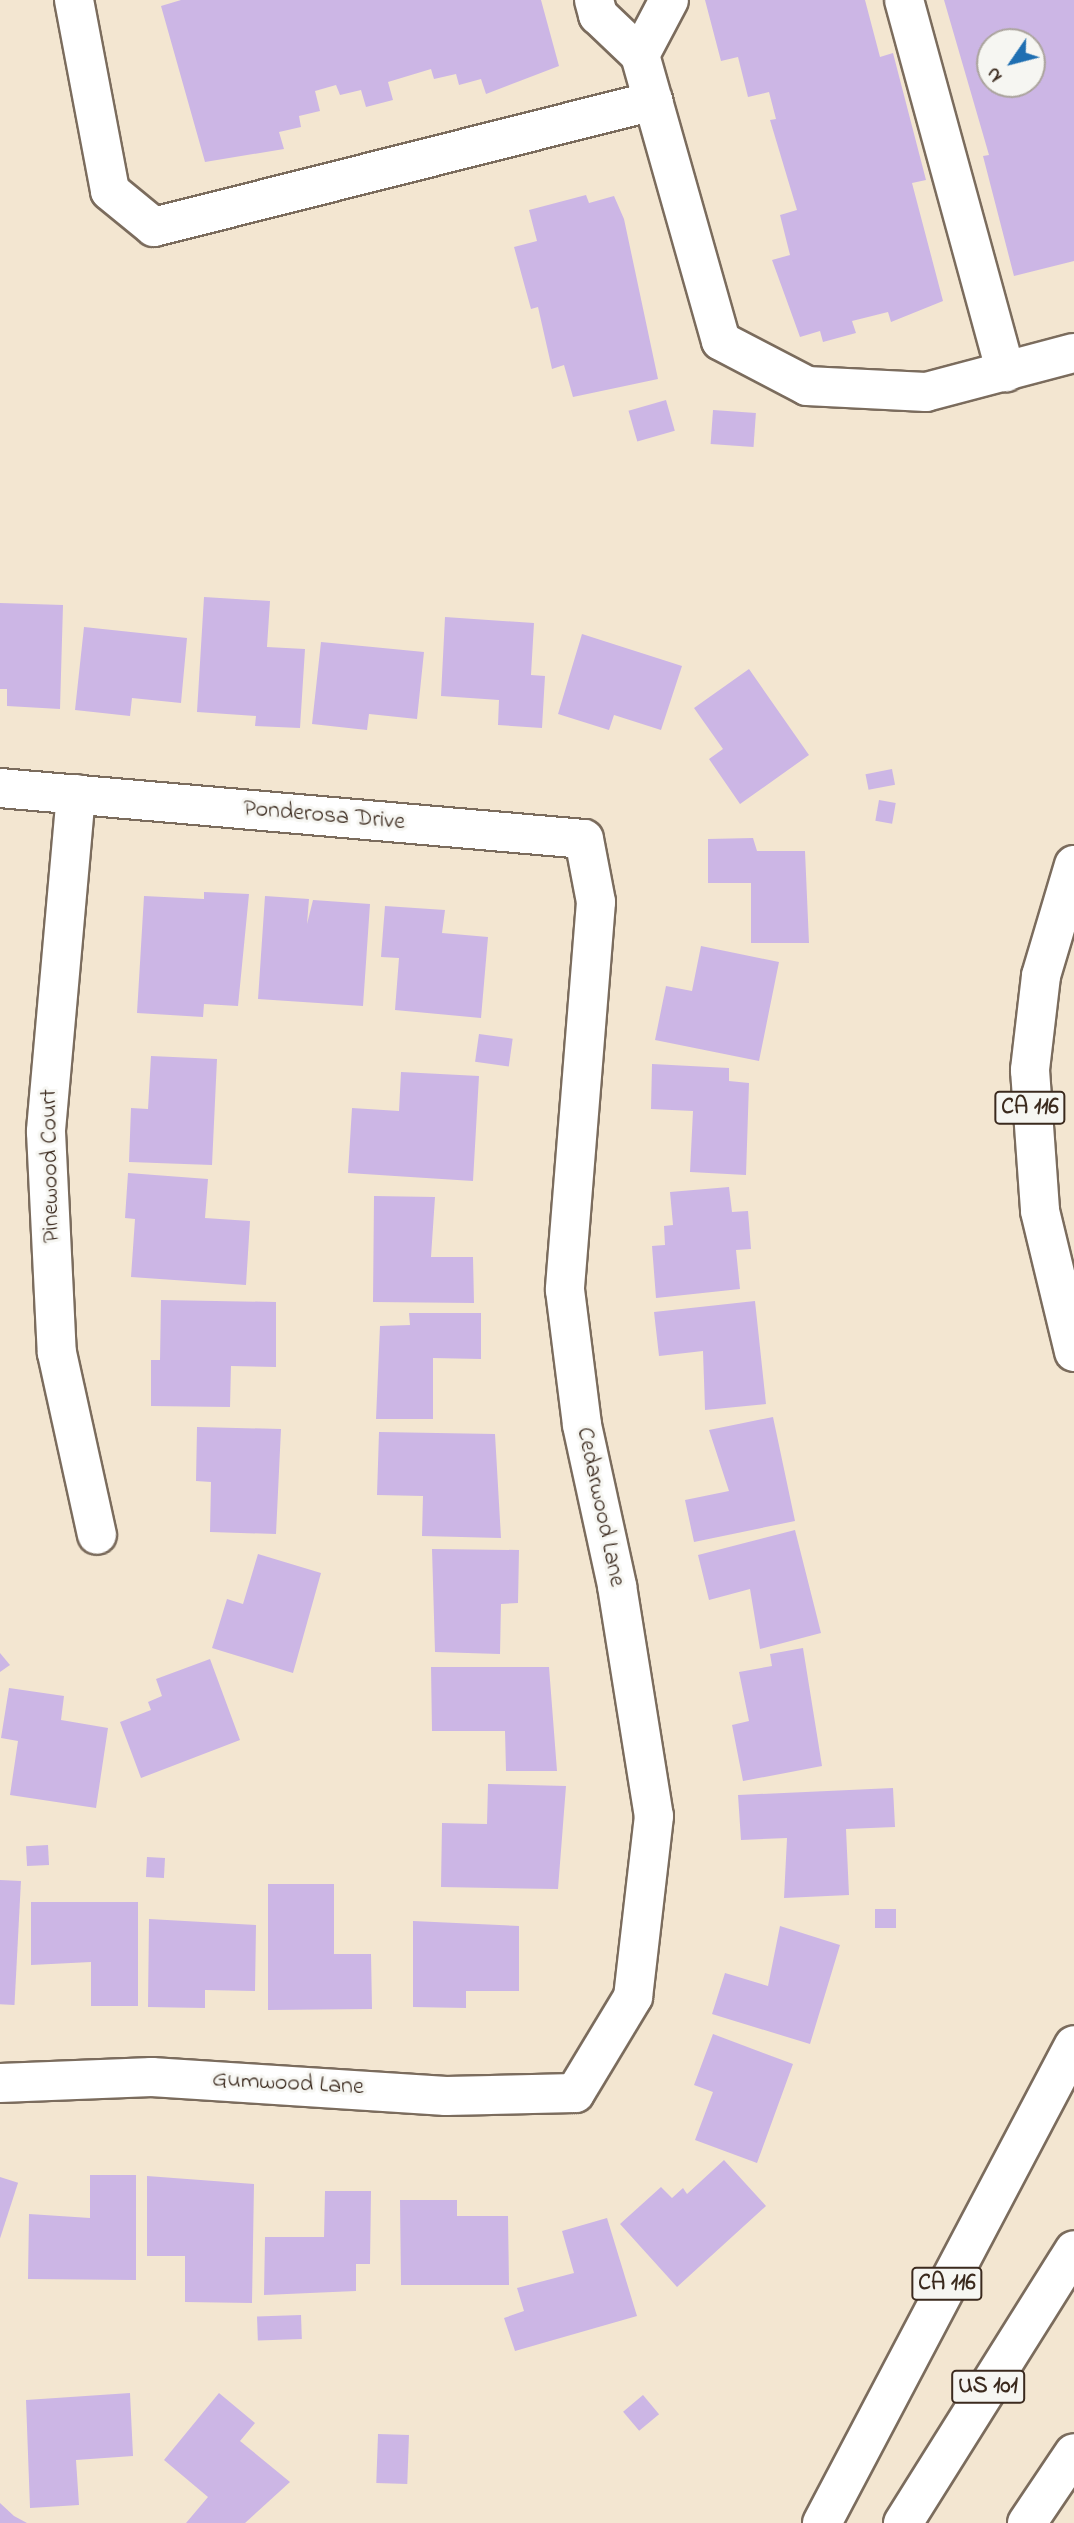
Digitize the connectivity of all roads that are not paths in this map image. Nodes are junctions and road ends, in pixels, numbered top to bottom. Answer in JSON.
{"nodes":[{"id":1,"x":594,"y":0,"type":"edge"},
{"id":2,"x":670,"y":0,"type":"edge"},
{"id":3,"x":904,"y":0,"type":"edge"},
{"id":4,"x":84,"y":3,"type":"edge"},
{"id":5,"x":640,"y":55,"type":"junction"},
{"id":6,"x":653,"y":101,"type":"junction"},
{"id":7,"x":1074,"y":353,"type":"edge"},
{"id":8,"x":1006,"y":372,"type":"junction"},
{"id":9,"x":0,"y":788,"type":"edge"},
{"id":10,"x":76,"y":794,"type":"junction"},
{"id":11,"x":1074,"y":865,"type":"edge"},
{"id":12,"x":596,"y":902,"type":"joint"},
{"id":13,"x":1074,"y":1352,"type":"edge"},
{"id":14,"x":97,"y":1535,"type":"dead end"},
{"id":15,"x":1074,"y":2045,"type":"edge"},
{"id":16,"x":0,"y":2083,"type":"edge"},
{"id":17,"x":575,"y":2093,"type":"joint"},
{"id":18,"x":1074,"y":2250,"type":"edge"},
{"id":19,"x":1074,"y":2453,"type":"edge"},
{"id":20,"x":822,"y":2523,"type":"edge"},
{"id":21,"x":903,"y":2523,"type":"edge"},
{"id":22,"x":1027,"y":2523,"type":"edge"}],
"edges":[{"from":1,"to":5,"type":"main road"},
{"from":2,"to":5,"type":"main road"},
{"from":3,"to":8,"type":"main road"},
{"from":4,"to":6,"type":"main road"},
{"from":5,"to":6,"type":"main road"},
{"from":6,"to":8,"type":"main road"},
{"from":7,"to":8,"type":"main road"},
{"from":9,"to":10,"type":"main road","name":"Ponderosa Drive"},
{"from":10,"to":12,"type":"main road","name":"Ponderosa Drive"},
{"from":10,"to":14,"type":"main road","name":"Pinewood Court"},
{"from":11,"to":13,"type":"main road","number":"CA 116"},
{"from":12,"to":17,"type":"main road","name":"Cedarwood Lane"},
{"from":15,"to":20,"type":"main road","number":"CA 116"},
{"from":16,"to":17,"type":"main road","name":"Gumwood Lane"},
{"from":18,"to":21,"type":"main road","number":"US 101"},
{"from":19,"to":22,"type":"main road"}]}
